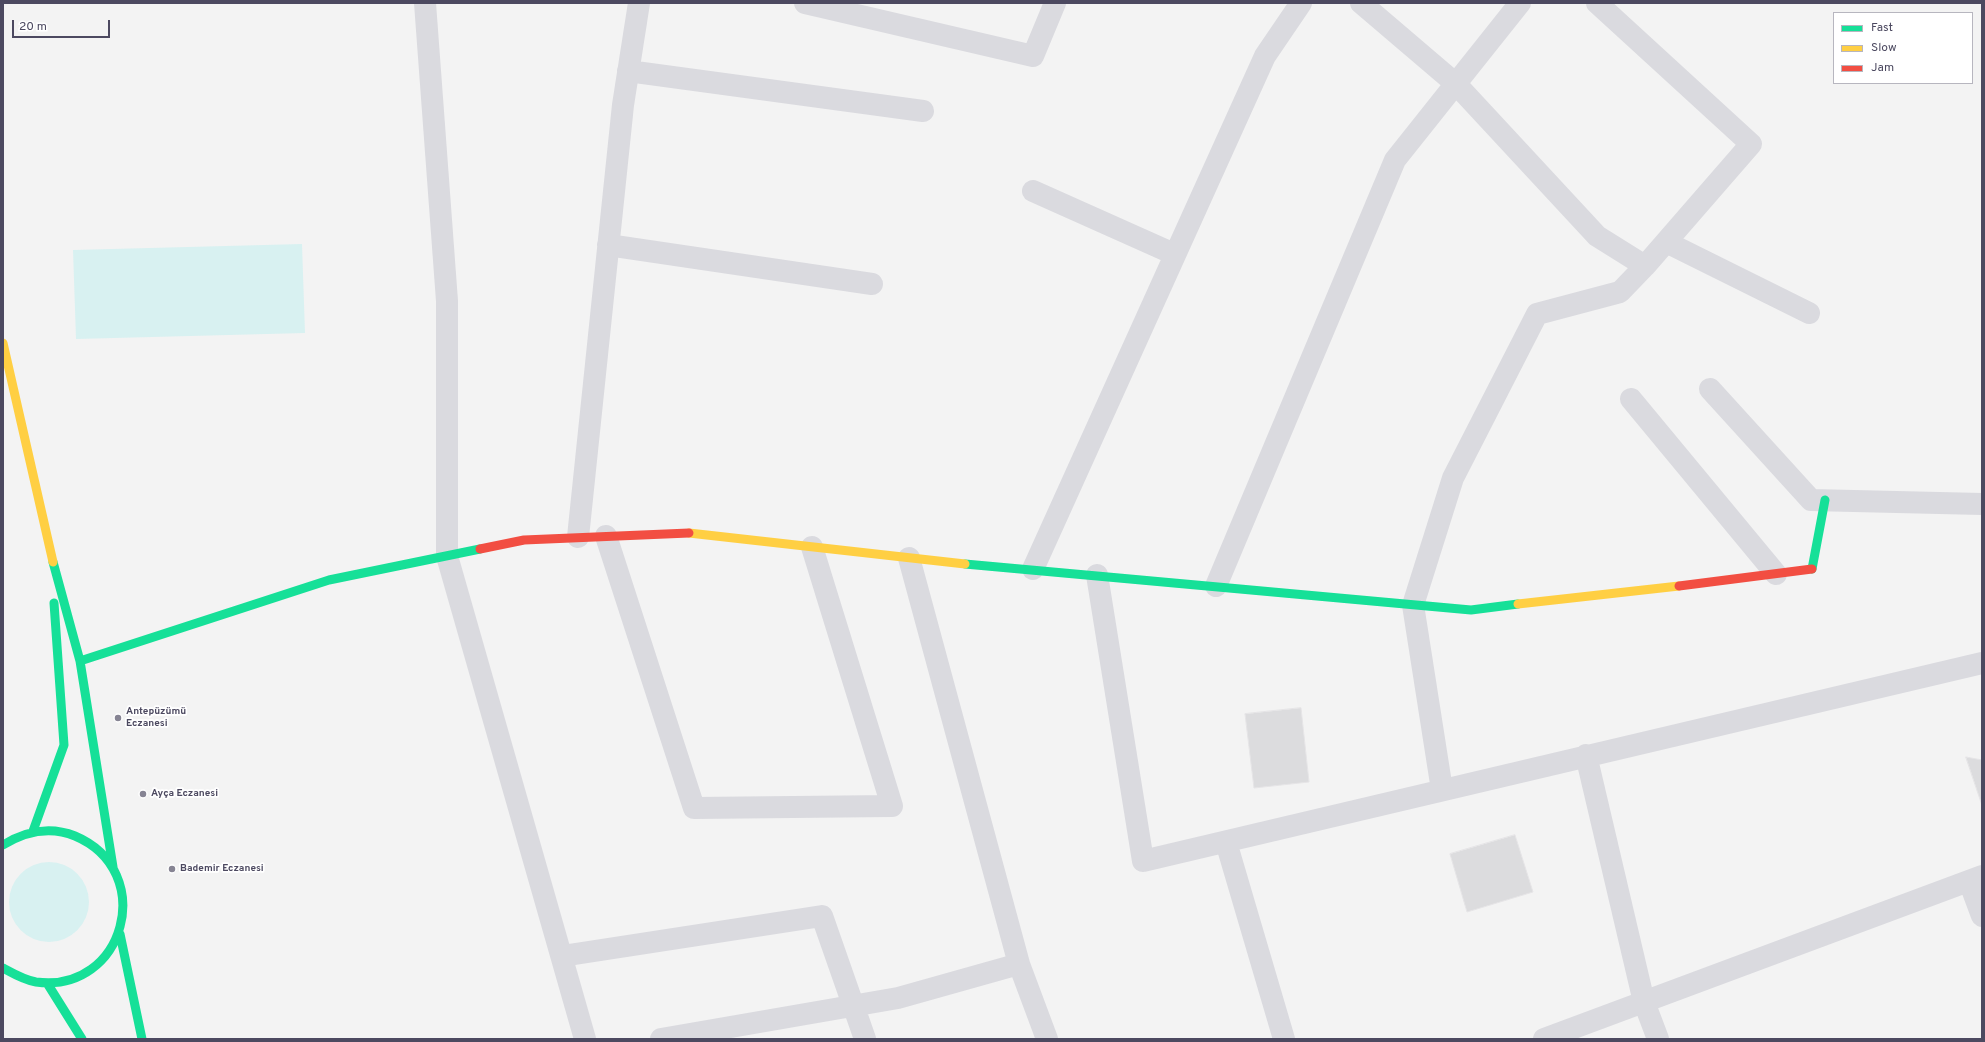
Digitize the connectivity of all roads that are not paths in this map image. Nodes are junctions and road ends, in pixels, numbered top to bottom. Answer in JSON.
{"nodes":[{"id":1,"x":424,"y":3,"type":"edge"},
{"id":2,"x":639,"y":3,"type":"edge"},
{"id":3,"x":805,"y":3,"type":"edge"},
{"id":4,"x":1055,"y":3,"type":"edge"},
{"id":5,"x":1301,"y":3,"type":"edge"},
{"id":6,"x":1361,"y":3,"type":"edge"},
{"id":7,"x":1520,"y":3,"type":"edge"},
{"id":8,"x":1597,"y":3,"type":"edge"},
{"id":9,"x":628,"y":71,"type":"junction"},
{"id":10,"x":1456,"y":84,"type":"junction"},
{"id":11,"x":923,"y":111,"type":"dead end"},
{"id":12,"x":1033,"y":191,"type":"dead end"},
{"id":13,"x":1666,"y":242,"type":"junction"},
{"id":14,"x":608,"y":245,"type":"junction"},
{"id":15,"x":1174,"y":254,"type":"junction"},
{"id":16,"x":1645,"y":266,"type":"junction"},
{"id":17,"x":872,"y":284,"type":"dead end"},
{"id":18,"x":1808,"y":313,"type":"dead end"},
{"id":19,"x":3,"y":343,"type":"edge"},
{"id":20,"x":1710,"y":389,"type":"dead end"},
{"id":21,"x":1631,"y":399,"type":"dead end"},
{"id":22,"x":1825,"y":500,"type":"junction"},
{"id":23,"x":1982,"y":504,"type":"edge"},
{"id":24,"x":606,"y":536,"type":"junction"},
{"id":25,"x":578,"y":537,"type":"junction"},
{"id":26,"x":812,"y":546,"type":"junction"},
{"id":27,"x":50,"y":552,"type":"junction"},
{"id":28,"x":447,"y":556,"type":"junction"},
{"id":29,"x":909,"y":558,"type":"junction"},
{"id":30,"x":1033,"y":569,"type":"junction"},
{"id":31,"x":1776,"y":574,"type":"junction"},
{"id":32,"x":1097,"y":575,"type":"junction"},
{"id":33,"x":1216,"y":586,"type":"junction"},
{"id":34,"x":1413,"y":605,"type":"junction"},
{"id":35,"x":80,"y":662,"type":"junction"},
{"id":36,"x":1982,"y":663,"type":"edge"},
{"id":37,"x":1586,"y":755,"type":"junction"},
{"id":38,"x":1442,"y":790,"type":"junction"},
{"id":39,"x":33,"y":831,"type":"junction"},
{"id":40,"x":3,"y":838,"type":"edge"},
{"id":41,"x":14,"y":838,"type":"junction"},
{"id":42,"x":1226,"y":842,"type":"junction"},
{"id":43,"x":3,"y":845,"type":"edge"},
{"id":44,"x":113,"y":866,"type":"junction"},
{"id":45,"x":1976,"y":879,"type":"edge"},
{"id":46,"x":1982,"y":916,"type":"edge"},
{"id":47,"x":120,"y":934,"type":"junction"},
{"id":48,"x":562,"y":956,"type":"junction"},
{"id":49,"x":1018,"y":964,"type":"junction"},
{"id":50,"x":3,"y":968,"type":"edge"},
{"id":51,"x":47,"y":983,"type":"junction"},
{"id":52,"x":1644,"y":1002,"type":"junction"},
{"id":53,"x":853,"y":1006,"type":"junction"},
{"id":54,"x":698,"y":1036,"type":"edge"},
{"id":55,"x":82,"y":1039,"type":"edge"},
{"id":56,"x":142,"y":1039,"type":"edge"},
{"id":57,"x":585,"y":1039,"type":"edge"},
{"id":58,"x":661,"y":1039,"type":"edge"},
{"id":59,"x":865,"y":1039,"type":"edge"},
{"id":60,"x":1047,"y":1039,"type":"edge"},
{"id":61,"x":1284,"y":1039,"type":"edge"},
{"id":62,"x":1544,"y":1039,"type":"edge"},
{"id":63,"x":1658,"y":1039,"type":"edge"}],
"edges":[{"from":1,"to":28,"type":"street"},
{"from":2,"to":9,"type":"street"},
{"from":3,"to":4,"type":"street"},
{"from":5,"to":15,"type":"street"},
{"from":6,"to":10,"type":"street"},
{"from":7,"to":10,"type":"street"},
{"from":8,"to":13,"type":"street"},
{"from":9,"to":11,"type":"street"},
{"from":9,"to":14,"type":"street"},
{"from":10,"to":16,"type":"street"},
{"from":10,"to":33,"type":"street"},
{"from":12,"to":15,"type":"street"},
{"from":13,"to":16,"type":"street"},
{"from":13,"to":18,"type":"street"},
{"from":14,"to":17,"type":"street"},
{"from":14,"to":25,"type":"street"},
{"from":15,"to":30,"type":"street"},
{"from":16,"to":34,"type":"street"},
{"from":19,"to":27,"type":"street"},
{"from":20,"to":22,"type":"street"},
{"from":21,"to":31,"type":"street"},
{"from":22,"to":23,"type":"street"},
{"from":22,"to":31,"type":"street"},
{"from":24,"to":25,"type":"street"},
{"from":24,"to":26,"type":"street"},
{"from":24,"to":26,"type":"street"},
{"from":25,"to":28,"type":"street"},
{"from":26,"to":29,"type":"street"},
{"from":27,"to":35,"type":"street"},
{"from":27,"to":39,"type":"street"},
{"from":28,"to":35,"type":"street"},
{"from":28,"to":48,"type":"street"},
{"from":29,"to":30,"type":"street"},
{"from":29,"to":49,"type":"street"},
{"from":30,"to":32,"type":"street"},
{"from":31,"to":34,"type":"street"},
{"from":32,"to":33,"type":"street"},
{"from":32,"to":42,"type":"street"},
{"from":33,"to":34,"type":"street"},
{"from":34,"to":38,"type":"street"},
{"from":35,"to":44,"type":"street"},
{"from":36,"to":37,"type":"street"},
{"from":37,"to":38,"type":"street"},
{"from":37,"to":52,"type":"street"},
{"from":38,"to":42,"type":"street"},
{"from":39,"to":41,"type":"street"},
{"from":39,"to":44,"type":"street"},
{"from":40,"to":41,"type":"street"},
{"from":41,"to":43,"type":"street"},
{"from":42,"to":61,"type":"street"},
{"from":44,"to":47,"type":"street"},
{"from":45,"to":46,"type":"street"},
{"from":45,"to":52,"type":"street"},
{"from":47,"to":51,"type":"street"},
{"from":47,"to":56,"type":"street"},
{"from":48,"to":53,"type":"street"},
{"from":48,"to":57,"type":"street"},
{"from":49,"to":53,"type":"street"},
{"from":49,"to":60,"type":"street"},
{"from":50,"to":51,"type":"street"},
{"from":51,"to":55,"type":"street"},
{"from":52,"to":62,"type":"street"},
{"from":52,"to":63,"type":"street"},
{"from":53,"to":54,"type":"street"},
{"from":53,"to":59,"type":"street"},
{"from":54,"to":58,"type":"street"}]}
